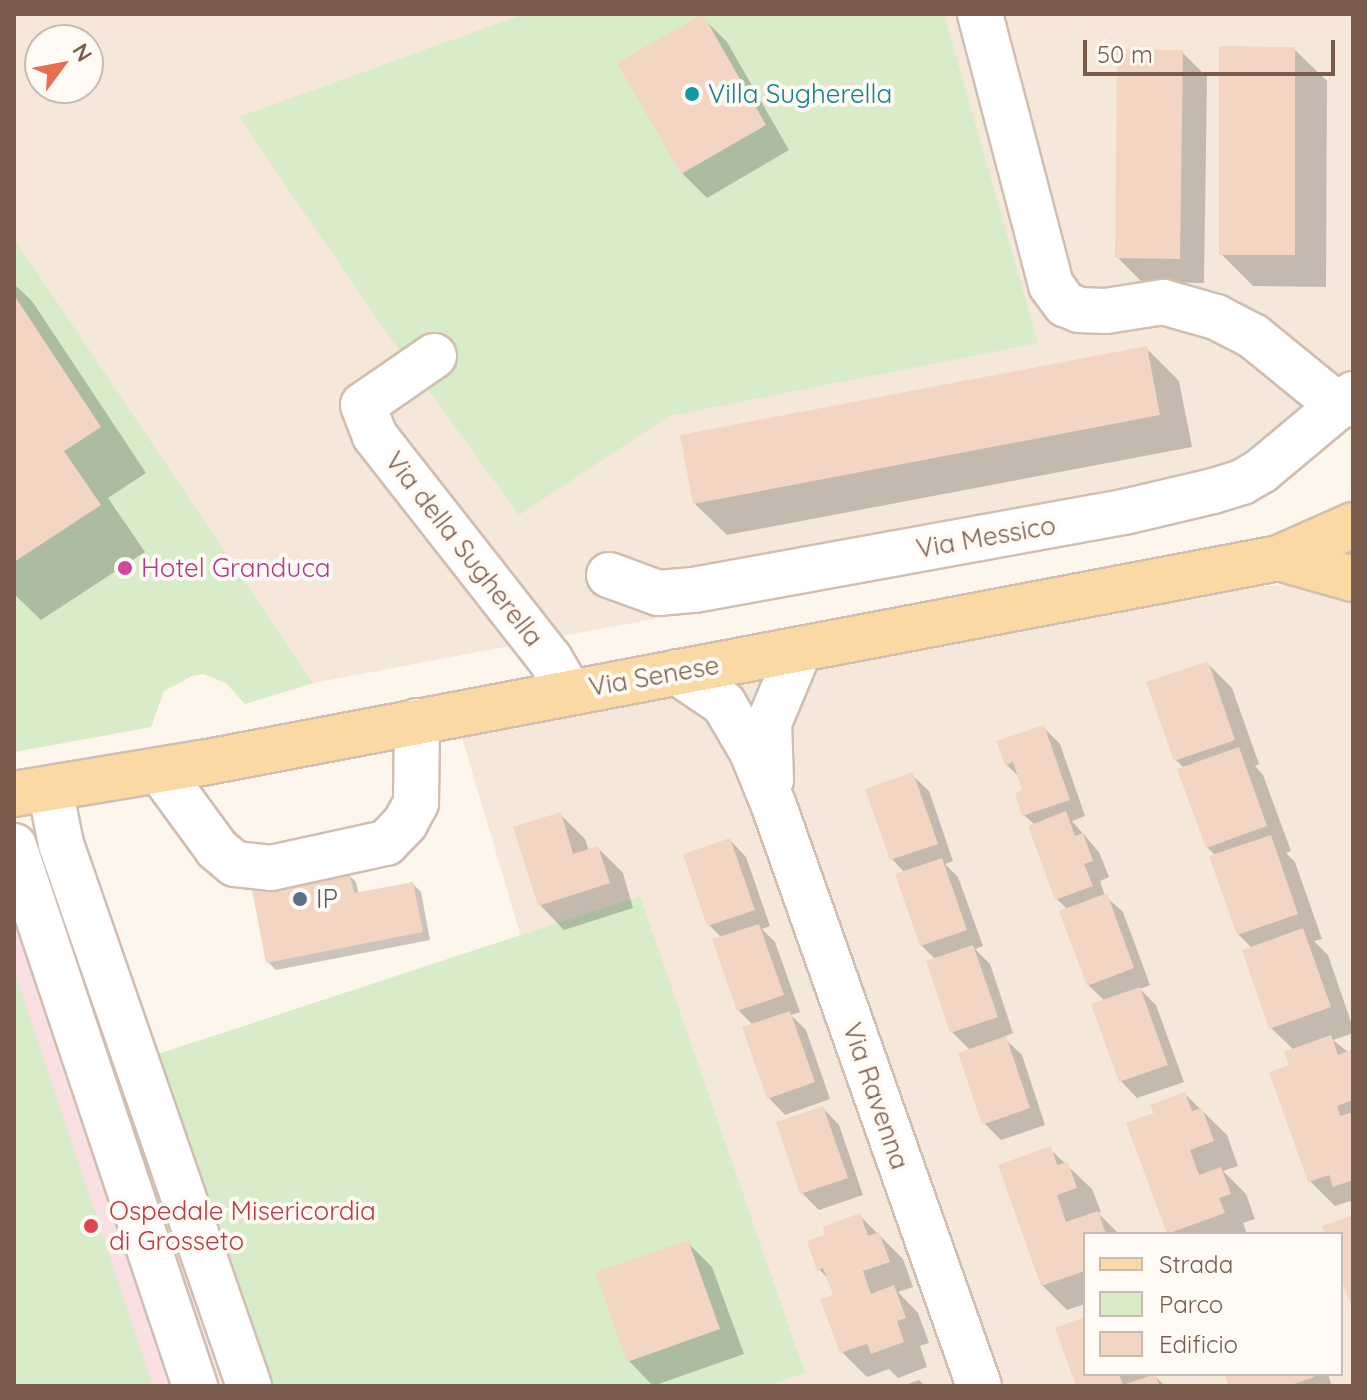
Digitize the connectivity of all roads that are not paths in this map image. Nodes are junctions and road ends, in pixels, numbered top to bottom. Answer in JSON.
{"nodes":[{"id":1,"x":980,"y":14,"type":"edge"},
{"id":2,"x":434,"y":356,"type":"dead end"},
{"id":3,"x":1346,"y":400,"type":"edge"},
{"id":4,"x":1353,"y":525,"type":"edge"},
{"id":5,"x":1279,"y":558,"type":"junction"},
{"id":6,"x":609,"y":575,"type":"dead end"},
{"id":7,"x":1353,"y":579,"type":"edge"},
{"id":8,"x":800,"y":649,"type":"junction"},
{"id":9,"x":677,"y":672,"type":"junction"},
{"id":10,"x":569,"y":692,"type":"junction"},
{"id":11,"x":417,"y":721,"type":"junction"},
{"id":12,"x":160,"y":771,"type":"junction"},
{"id":13,"x":27,"y":794,"type":"edge"},
{"id":14,"x":774,"y":806,"type":"junction"},
{"id":15,"x":14,"y":846,"type":"edge"},
{"id":16,"x":195,"y":1386,"type":"edge"},
{"id":17,"x":249,"y":1386,"type":"edge"},
{"id":18,"x":979,"y":1386,"type":"edge"}],
"edges":[{"from":1,"to":3,"type":"street","name":"Via Messico"},
{"from":2,"to":10,"type":"street","name":"Via della Sugherella"},
{"from":3,"to":6,"type":"street","name":"Via Messico"},
{"from":4,"to":5,"type":"main road","name":"Via Senese"},
{"from":5,"to":7,"type":"main road","name":"Via Senese"},
{"from":5,"to":8,"type":"main road","name":"Via Senese"},
{"from":8,"to":9,"type":"main road","name":"Via Senese"},
{"from":8,"to":14,"type":"street","name":"Via Ravenna"},
{"from":9,"to":10,"type":"main road","name":"Via Senese"},
{"from":9,"to":14,"type":"street","name":"Via Ravenna"},
{"from":10,"to":11,"type":"main road","name":"Via Senese"},
{"from":11,"to":12,"type":"main road","name":"Via Senese"},
{"from":11,"to":12,"type":"street"},
{"from":12,"to":13,"type":"main road","name":"Via Senese"},
{"from":13,"to":17,"type":"street"},
{"from":14,"to":18,"type":"street","name":"Via Ravenna"},
{"from":15,"to":16,"type":"street"}]}
